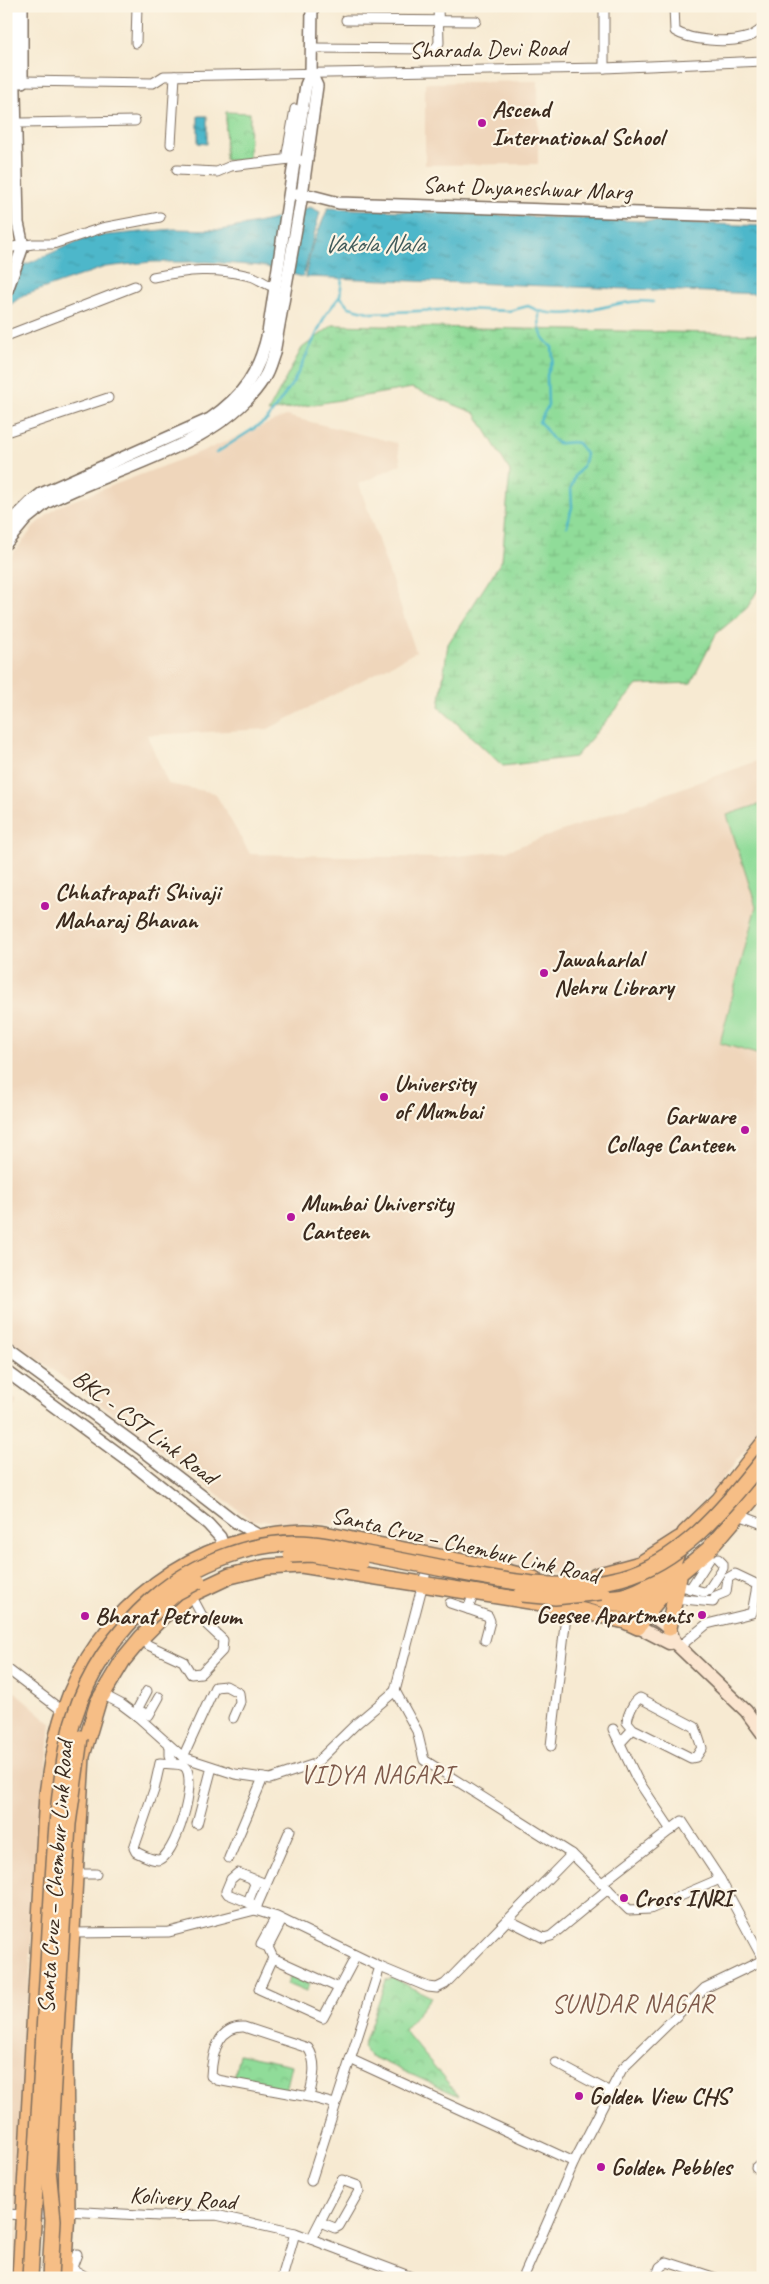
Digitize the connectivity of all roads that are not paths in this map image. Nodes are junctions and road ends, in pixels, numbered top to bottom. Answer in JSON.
{"nodes":[{"id":1,"x":13,"y":6,"type":"edge"},
{"id":2,"x":22,"y":6,"type":"edge"},
{"id":3,"x":137,"y":6,"type":"edge"},
{"id":4,"x":312,"y":6,"type":"edge"},
{"id":5,"x":438,"y":6,"type":"edge"},
{"id":6,"x":604,"y":6,"type":"edge"},
{"id":7,"x":674,"y":6,"type":"edge"},
{"id":8,"x":346,"y":20,"type":"dead end"},
{"id":9,"x":438,"y":20,"type":"junction"},
{"id":10,"x":476,"y":21,"type":"dead end"},
{"id":11,"x":763,"y":28,"type":"edge"},
{"id":12,"x":136,"y":43,"type":"dead end"},
{"id":13,"x":312,"y":48,"type":"junction"},
{"id":14,"x":14,"y":55,"type":"edge"},
{"id":15,"x":763,"y":61,"type":"edge"},
{"id":16,"x":14,"y":67,"type":"edge"},
{"id":17,"x":604,"y":68,"type":"junction"},
{"id":18,"x":312,"y":74,"type":"junction"},
{"id":19,"x":175,"y":76,"type":"junction"},
{"id":20,"x":22,"y":81,"type":"junction"},
{"id":21,"x":136,"y":121,"type":"dead end"},
{"id":22,"x":22,"y":123,"type":"junction"},
{"id":23,"x":19,"y":138,"type":"junction"},
{"id":24,"x":171,"y":144,"type":"dead end"},
{"id":25,"x":290,"y":159,"type":"junction"},
{"id":26,"x":307,"y":160,"type":"junction"},
{"id":27,"x":177,"y":170,"type":"dead end"},
{"id":28,"x":296,"y":194,"type":"junction"},
{"id":29,"x":294,"y":207,"type":"junction"},
{"id":30,"x":763,"y":217,"type":"edge"},
{"id":31,"x":160,"y":218,"type":"dead end"},
{"id":32,"x":23,"y":246,"type":"junction"},
{"id":33,"x":6,"y":248,"type":"edge"},
{"id":34,"x":153,"y":278,"type":"dead end"},
{"id":35,"x":135,"y":286,"type":"dead end"},
{"id":36,"x":275,"y":286,"type":"junction"},
{"id":37,"x":6,"y":293,"type":"edge"},
{"id":38,"x":6,"y":336,"type":"edge"},
{"id":39,"x":108,"y":398,"type":"dead end"},
{"id":40,"x":6,"y":432,"type":"edge"},
{"id":41,"x":181,"y":439,"type":"junction"},
{"id":42,"x":6,"y":526,"type":"edge"},
{"id":43,"x":6,"y":543,"type":"edge"},
{"id":44,"x":6,"y":1350,"type":"edge"},
{"id":45,"x":6,"y":1371,"type":"edge"},
{"id":46,"x":47,"y":1379,"type":"junction"},
{"id":47,"x":38,"y":1394,"type":"junction"},
{"id":48,"x":763,"y":1444,"type":"edge"},
{"id":49,"x":140,"y":1448,"type":"junction"},
{"id":50,"x":763,"y":1460,"type":"edge"},
{"id":51,"x":130,"y":1462,"type":"junction"},
{"id":52,"x":763,"y":1477,"type":"edge"},
{"id":53,"x":763,"y":1486,"type":"edge"},
{"id":54,"x":738,"y":1515,"type":"junction"},
{"id":55,"x":763,"y":1524,"type":"edge"},
{"id":56,"x":687,"y":1532,"type":"junction"},
{"id":57,"x":260,"y":1536,"type":"junction"},
{"id":58,"x":223,"y":1546,"type":"junction"},
{"id":59,"x":431,"y":1555,"type":"junction"},
{"id":60,"x":712,"y":1555,"type":"junction"},
{"id":61,"x":533,"y":1578,"type":"junction"},
{"id":62,"x":679,"y":1581,"type":"junction"},
{"id":63,"x":422,"y":1584,"type":"junction"},
{"id":64,"x":474,"y":1592,"type":"junction"},
{"id":65,"x":581,"y":1594,"type":"junction"},
{"id":66,"x":192,"y":1595,"type":"junction"},
{"id":67,"x":450,"y":1603,"type":"dead end"},
{"id":68,"x":567,"y":1607,"type":"junction"},
{"id":69,"x":468,"y":1609,"type":"junction"},
{"id":70,"x":641,"y":1610,"type":"junction"},
{"id":71,"x":631,"y":1624,"type":"junction"},
{"id":72,"x":141,"y":1639,"type":"junction"},
{"id":73,"x":674,"y":1639,"type":"junction"},
{"id":74,"x":485,"y":1640,"type":"dead end"},
{"id":75,"x":100,"y":1642,"type":"junction"},
{"id":76,"x":123,"y":1660,"type":"junction"},
{"id":77,"x":6,"y":1668,"type":"edge"},
{"id":78,"x":147,"y":1691,"type":"dead end"},
{"id":79,"x":395,"y":1691,"type":"junction"},
{"id":80,"x":102,"y":1694,"type":"junction"},
{"id":81,"x":159,"y":1697,"type":"dead end"},
{"id":82,"x":64,"y":1712,"type":"junction"},
{"id":83,"x":138,"y":1714,"type":"junction"},
{"id":84,"x":233,"y":1718,"type":"dead end"},
{"id":85,"x":613,"y":1729,"type":"dead end"},
{"id":86,"x":633,"y":1729,"type":"junction"},
{"id":87,"x":763,"y":1734,"type":"edge"},
{"id":88,"x":620,"y":1743,"type":"junction"},
{"id":89,"x":551,"y":1746,"type":"dead end"},
{"id":90,"x":170,"y":1748,"type":"junction"},
{"id":91,"x":183,"y":1757,"type":"junction"},
{"id":92,"x":173,"y":1764,"type":"junction"},
{"id":93,"x":212,"y":1767,"type":"junction"},
{"id":94,"x":51,"y":1770,"type":"junction"},
{"id":95,"x":263,"y":1778,"type":"junction"},
{"id":96,"x":197,"y":1824,"type":"dead end"},
{"id":97,"x":290,"y":1830,"type":"dead end"},
{"id":98,"x":671,"y":1830,"type":"junction"},
{"id":99,"x":572,"y":1854,"type":"junction"},
{"id":100,"x":230,"y":1858,"type":"dead end"},
{"id":101,"x":75,"y":1874,"type":"junction"},
{"id":102,"x":96,"y":1874,"type":"dead end"},
{"id":103,"x":252,"y":1878,"type":"junction"},
{"id":104,"x":720,"y":1879,"type":"junction"},
{"id":105,"x":266,"y":1884,"type":"junction"},
{"id":106,"x":605,"y":1886,"type":"junction"},
{"id":107,"x":253,"y":1906,"type":"junction"},
{"id":108,"x":279,"y":1918,"type":"junction"},
{"id":109,"x":508,"y":1920,"type":"junction"},
{"id":110,"x":72,"y":1933,"type":"junction"},
{"id":111,"x":356,"y":1956,"type":"junction"},
{"id":112,"x":273,"y":1958,"type":"junction"},
{"id":113,"x":763,"y":1960,"type":"edge"},
{"id":114,"x":380,"y":1967,"type":"junction"},
{"id":115,"x":339,"y":1988,"type":"junction"},
{"id":116,"x":350,"y":2059,"type":"junction"},
{"id":117,"x":556,"y":2062,"type":"dead end"},
{"id":118,"x":610,"y":2092,"type":"junction"},
{"id":119,"x":308,"y":2097,"type":"junction"},
{"id":120,"x":335,"y":2104,"type":"junction"},
{"id":121,"x":574,"y":2162,"type":"junction"},
{"id":122,"x":42,"y":2166,"type":"junction"},
{"id":123,"x":311,"y":2180,"type":"dead end"},
{"id":124,"x":67,"y":2211,"type":"junction"},
{"id":125,"x":6,"y":2214,"type":"edge"},
{"id":126,"x":23,"y":2215,"type":"junction"},
{"id":127,"x":320,"y":2222,"type":"junction"},
{"id":128,"x":295,"y":2233,"type":"junction"},
{"id":129,"x":311,"y":2240,"type":"junction"},
{"id":130,"x":77,"y":2254,"type":"dead end"},
{"id":131,"x":377,"y":2265,"type":"junction"},
{"id":132,"x":66,"y":2272,"type":"edge"},
{"id":133,"x":524,"y":2277,"type":"edge"},
{"id":134,"x":20,"y":2278,"type":"edge"},
{"id":135,"x":30,"y":2278,"type":"edge"},
{"id":136,"x":42,"y":2278,"type":"edge"},
{"id":137,"x":50,"y":2278,"type":"edge"},
{"id":138,"x":88,"y":2278,"type":"edge"},
{"id":139,"x":282,"y":2278,"type":"edge"},
{"id":140,"x":388,"y":2278,"type":"edge"},
{"id":141,"x":414,"y":2278,"type":"edge"},
{"id":142,"x":656,"y":2278,"type":"edge"},
{"id":143,"x":716,"y":2278,"type":"edge"}],
"edges":[{"from":1,"to":14,"type":"street"},
{"from":2,"to":14,"type":"street"},
{"from":3,"to":12,"type":"street"},
{"from":4,"to":13,"type":"street"},
{"from":5,"to":9,"type":"street"},
{"from":6,"to":17,"type":"street"},
{"from":7,"to":11,"type":"street"},
{"from":8,"to":9,"type":"street"},
{"from":9,"to":10,"type":"street"},
{"from":9,"to":13,"type":"street"},
{"from":13,"to":18,"type":"street"},
{"from":14,"to":16,"type":"street"},
{"from":15,"to":17,"type":"street","name":"Sharada Devi Road"},
{"from":16,"to":20,"type":"street"},
{"from":16,"to":23,"type":"street"},
{"from":17,"to":18,"type":"street","name":"Sharada Devi Road"},
{"from":18,"to":19,"type":"street","name":"Sharada Devi Road"},
{"from":18,"to":25,"type":"street"},
{"from":18,"to":26,"type":"street"},
{"from":19,"to":20,"type":"street","name":"Sharada Devi Road"},
{"from":19,"to":24,"type":"street"},
{"from":20,"to":22,"type":"street"},
{"from":21,"to":22,"type":"street"},
{"from":22,"to":23,"type":"street"},
{"from":23,"to":32,"type":"street"},
{"from":25,"to":26,"type":"street"},
{"from":25,"to":27,"type":"street"},
{"from":25,"to":28,"type":"street"},
{"from":26,"to":28,"type":"street"},
{"from":28,"to":29,"type":"street"},
{"from":28,"to":30,"type":"street","name":"Sant Dnyaneshwar Marg"},
{"from":29,"to":36,"type":"street"},
{"from":29,"to":41,"type":"street"},
{"from":31,"to":32,"type":"street"},
{"from":32,"to":33,"type":"street"},
{"from":32,"to":37,"type":"street"},
{"from":34,"to":36,"type":"street"},
{"from":35,"to":38,"type":"street"},
{"from":36,"to":41,"type":"street"},
{"from":39,"to":40,"type":"street"},
{"from":41,"to":42,"type":"street"},
{"from":41,"to":43,"type":"street"},
{"from":44,"to":46,"type":"street","name":"BKC - CST Link Road"},
{"from":45,"to":47,"type":"street","name":"BKC - CST Link Road"},
{"from":46,"to":47,"type":"street"},
{"from":46,"to":49,"type":"street","name":"BKC - CST Link Road"},
{"from":47,"to":51,"type":"street","name":"BKC - CST Link Road"},
{"from":48,"to":56,"type":"highway"},
{"from":49,"to":51,"type":"street"},
{"from":49,"to":57,"type":"street","name":"BKC - CST Link Road"},
{"from":50,"to":122,"type":"highway","bridge":true},
{"from":51,"to":58,"type":"street","name":"BKC - CST Link Road"},
{"from":52,"to":122,"type":"highway","bridge":true},
{"from":53,"to":54,"type":"highway"},
{"from":54,"to":55,"type":"street"},
{"from":54,"to":60,"type":"highway"},
{"from":56,"to":60,"type":"highway"},
{"from":56,"to":61,"type":"highway"},
{"from":56,"to":62,"type":"highway"},
{"from":57,"to":58,"type":"highway","name":"Santa Cruz – Chembur Link Road"},
{"from":57,"to":59,"type":"highway","name":"Santa Cruz – Chembur Link Road"},
{"from":58,"to":75,"type":"highway","name":"Santa Cruz – Chembur Link Road"},
{"from":59,"to":61,"type":"highway","name":"Santa Cruz – Chembur Link Road"},
{"from":59,"to":63,"type":"street"},
{"from":60,"to":62,"type":"highway"},
{"from":60,"to":62,"type":"street"},
{"from":61,"to":65,"type":"highway","name":"Santa Cruz – Chembur Link Road"},
{"from":62,"to":65,"type":"highway"},
{"from":62,"to":70,"type":"highway"},
{"from":62,"to":73,"type":"highway"},
{"from":62,"to":73,"type":"street"},
{"from":63,"to":64,"type":"highway","name":"Santa Cruz – Chembur Link Road"},
{"from":63,"to":66,"type":"highway","name":"Santa Cruz – Chembur Link Road"},
{"from":63,"to":79,"type":"street"},
{"from":64,"to":68,"type":"highway","name":"Santa Cruz – Chembur Link Road"},
{"from":64,"to":69,"type":"street"},
{"from":65,"to":70,"type":"highway","name":"Santa Cruz – Chembur Link Road"},
{"from":66,"to":72,"type":"highway","name":"Santa Cruz – Chembur Link Road"},
{"from":66,"to":72,"type":"street"},
{"from":67,"to":69,"type":"street"},
{"from":68,"to":71,"type":"highway","name":"Santa Cruz – Chembur Link Road"},
{"from":68,"to":89,"type":"street"},
{"from":69,"to":74,"type":"street"},
{"from":70,"to":71,"type":"highway"},
{"from":70,"to":73,"type":"main road"},
{"from":71,"to":73,"type":"main road"},
{"from":72,"to":76,"type":"highway","name":"Santa Cruz – Chembur Link Road"},
{"from":73,"to":87,"type":"main road"},
{"from":75,"to":76,"type":"highway"},
{"from":75,"to":82,"type":"highway","name":"Santa Cruz – Chembur Link Road"},
{"from":76,"to":80,"type":"highway","name":"Santa Cruz – Chembur Link Road"},
{"from":77,"to":82,"type":"street"},
{"from":78,"to":83,"type":"street"},
{"from":79,"to":95,"type":"street"},
{"from":79,"to":99,"type":"street"},
{"from":80,"to":83,"type":"street"},
{"from":80,"to":101,"type":"highway","name":"Santa Cruz – Chembur Link Road"},
{"from":81,"to":83,"type":"street"},
{"from":82,"to":94,"type":"highway","name":"Santa Cruz – Chembur Link Road"},
{"from":83,"to":90,"type":"street"},
{"from":84,"to":91,"type":"street"},
{"from":85,"to":88,"type":"street"},
{"from":86,"to":86,"type":"street"},
{"from":86,"to":88,"type":"street"},
{"from":88,"to":98,"type":"street"},
{"from":90,"to":91,"type":"street"},
{"from":90,"to":92,"type":"street"},
{"from":91,"to":93,"type":"street"},
{"from":92,"to":92,"type":"street"},
{"from":93,"to":95,"type":"street"},
{"from":93,"to":96,"type":"street"},
{"from":94,"to":122,"type":"highway"},
{"from":94,"to":126,"type":"highway","name":"Santa Cruz – Chembur Link Road"},
{"from":95,"to":100,"type":"street"},
{"from":97,"to":105,"type":"street"},
{"from":98,"to":104,"type":"street"},
{"from":98,"to":106,"type":"street"},
{"from":99,"to":106,"type":"street"},
{"from":99,"to":109,"type":"street"},
{"from":101,"to":102,"type":"street"},
{"from":101,"to":110,"type":"highway","name":"Santa Cruz – Chembur Link Road"},
{"from":103,"to":105,"type":"street"},
{"from":103,"to":107,"type":"street"},
{"from":103,"to":107,"type":"street"},
{"from":104,"to":106,"type":"street"},
{"from":104,"to":113,"type":"street"},
{"from":105,"to":107,"type":"street"},
{"from":106,"to":109,"type":"street"},
{"from":107,"to":108,"type":"street"},
{"from":107,"to":110,"type":"street"},
{"from":108,"to":111,"type":"street"},
{"from":108,"to":112,"type":"street"},
{"from":109,"to":114,"type":"street"},
{"from":110,"to":124,"type":"highway","name":"Santa Cruz – Chembur Link Road"},
{"from":111,"to":114,"type":"street"},
{"from":111,"to":115,"type":"street"},
{"from":112,"to":115,"type":"street"},
{"from":112,"to":115,"type":"street"},
{"from":113,"to":118,"type":"street"},
{"from":114,"to":116,"type":"street"},
{"from":116,"to":120,"type":"street"},
{"from":116,"to":121,"type":"street"},
{"from":117,"to":118,"type":"street"},
{"from":118,"to":121,"type":"street"},
{"from":119,"to":119,"type":"street"},
{"from":119,"to":120,"type":"street"},
{"from":120,"to":123,"type":"street"},
{"from":121,"to":133,"type":"street"},
{"from":122,"to":135,"type":"highway","bridge":true},
{"from":122,"to":136,"type":"highway","bridge":true},
{"from":122,"to":137,"type":"highway","bridge":true},
{"from":124,"to":126,"type":"street","name":"Kolivery Road"},
{"from":124,"to":128,"type":"street","name":"Kolivery Road"},
{"from":124,"to":132,"type":"highway","name":"Santa Cruz – Chembur Link Road"},
{"from":125,"to":126,"type":"street","name":"Kolivery Road"},
{"from":126,"to":134,"type":"highway","name":"Santa Cruz – Chembur Link Road"},
{"from":127,"to":127,"type":"street"},
{"from":127,"to":129,"type":"street"},
{"from":128,"to":129,"type":"street","name":"Kolivery Road"},
{"from":128,"to":139,"type":"street"},
{"from":129,"to":131,"type":"street","name":"Kolivery Road"},
{"from":130,"to":132,"type":"street"},
{"from":131,"to":140,"type":"street"},
{"from":131,"to":141,"type":"street","name":"Kolivery Road"},
{"from":132,"to":138,"type":"street"},
{"from":142,"to":143,"type":"street"}]}
